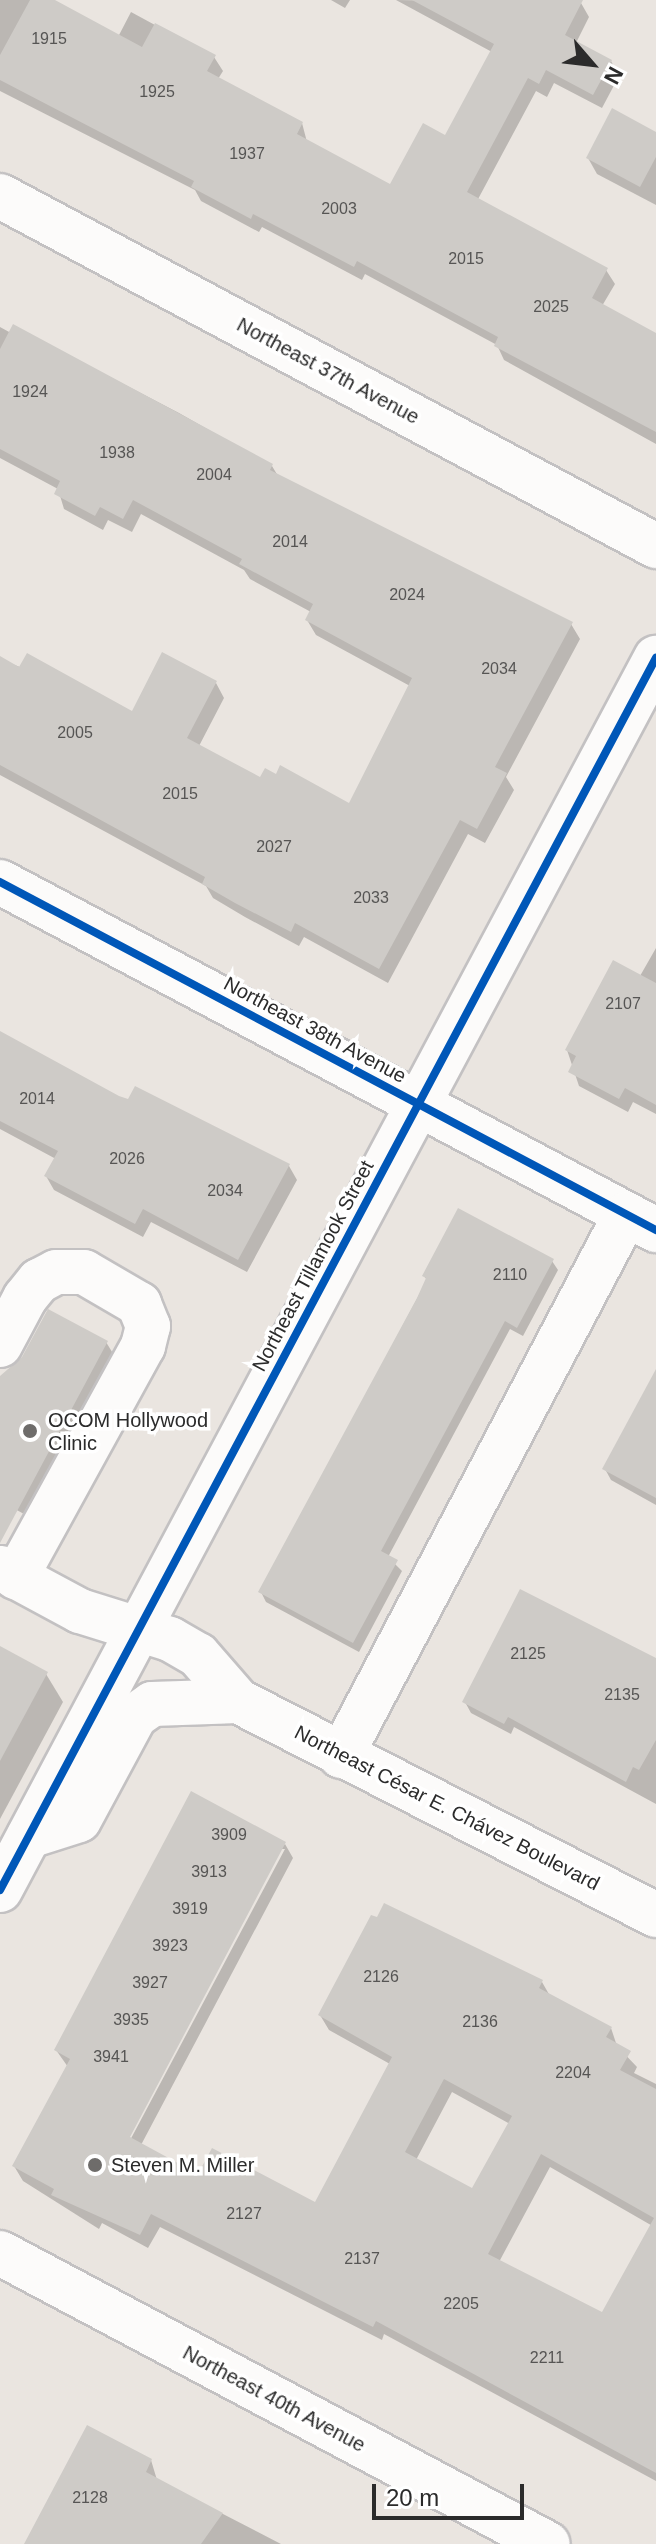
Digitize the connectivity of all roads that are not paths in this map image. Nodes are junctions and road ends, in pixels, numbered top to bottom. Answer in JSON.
{"nodes":[{"id":1,"x":0,"y":196,"type":"edge"},
{"id":2,"x":656,"y":546,"type":"edge"},
{"id":3,"x":656,"y":658,"type":"edge"},
{"id":4,"x":0,"y":882,"type":"edge"},
{"id":5,"x":418,"y":1103,"type":"junction"},
{"id":6,"x":641,"y":1222,"type":"edge"},
{"id":7,"x":0,"y":1345,"type":"edge"},
{"id":8,"x":8,"y":1572,"type":"edge"},
{"id":9,"x":139,"y":1629,"type":"junction"},
{"id":10,"x":238,"y":1701,"type":"junction"},
{"id":11,"x":341,"y":1756,"type":"junction"},
{"id":12,"x":29,"y":1836,"type":"junction"},
{"id":13,"x":0,"y":1890,"type":"edge"},
{"id":14,"x":656,"y":1915,"type":"edge"},
{"id":15,"x":0,"y":2253,"type":"edge"},
{"id":16,"x":548,"y":2544,"type":"edge"}],
"edges":[{"from":1,"to":2,"type":"street","name":"Northeast 37th Avenue"},
{"from":3,"to":5,"type":"street","name":"Northeast Tillamook Street"},
{"from":4,"to":5,"type":"street","name":"Northeast 38th Avenue"},
{"from":5,"to":6,"type":"street","name":"Northeast 38th Avenue"},
{"from":5,"to":9,"type":"street","name":"Northeast Tillamook Street"},
{"from":6,"to":11,"type":"street"},
{"from":7,"to":8,"type":"street"},
{"from":8,"to":9,"type":"street","name":"Northeast César E. Chávez Boulevard"},
{"from":9,"to":10,"type":"street","name":"Northeast César E. Chávez Boulevard"},
{"from":9,"to":12,"type":"street","name":"Northeast Tillamook Street"},
{"from":10,"to":11,"type":"street","name":"Northeast César E. Chávez Boulevard"},
{"from":10,"to":12,"type":"street"},
{"from":11,"to":14,"type":"street","name":"Northeast César E. Chávez Boulevard"},
{"from":12,"to":13,"type":"street","name":"Northeast Tillamook Street"},
{"from":15,"to":16,"type":"street","name":"Northeast 40th Avenue"}]}
